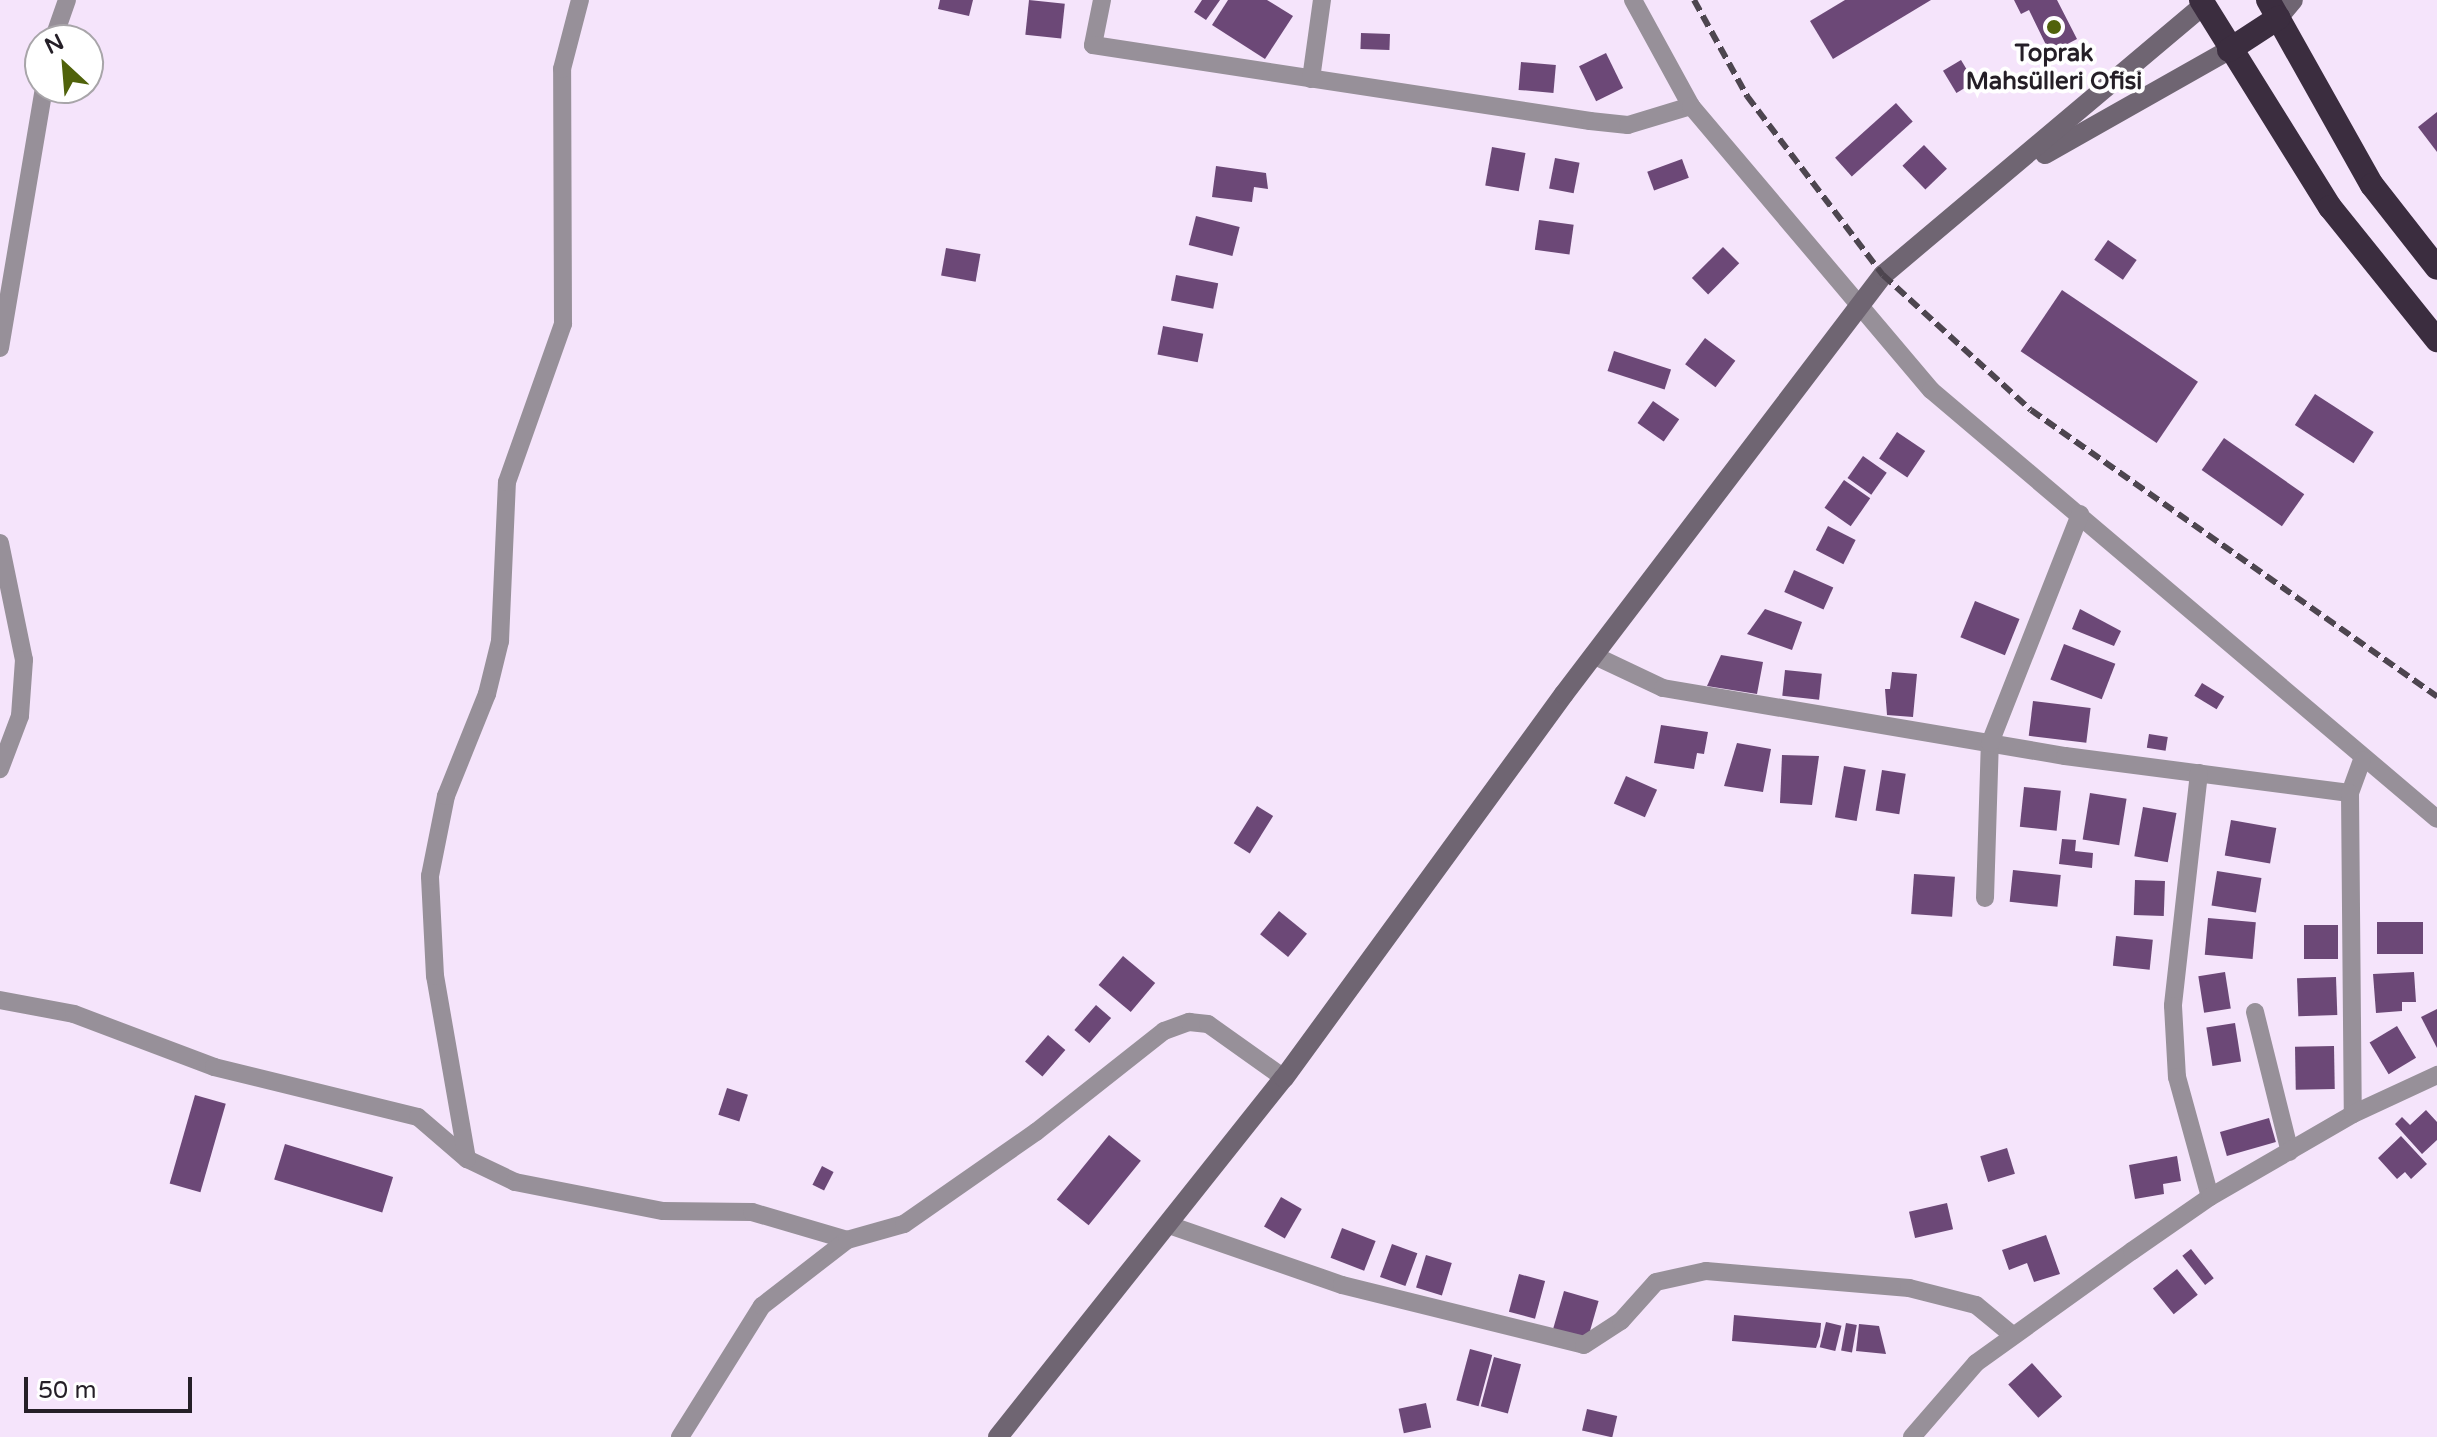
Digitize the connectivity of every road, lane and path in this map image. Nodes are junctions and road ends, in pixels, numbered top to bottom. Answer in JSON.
{"nodes":[{"id":1,"x":67,"y":0,"type":"edge"},
{"id":2,"x":580,"y":0,"type":"edge"},
{"id":3,"x":1102,"y":0,"type":"edge"},
{"id":4,"x":1322,"y":0,"type":"edge"},
{"id":5,"x":1633,"y":0,"type":"edge"},
{"id":6,"x":2205,"y":2,"type":"edge"},
{"id":7,"x":2280,"y":6,"type":"edge"},
{"id":8,"x":59,"y":24,"type":"edge"},
{"id":9,"x":2229,"y":50,"type":"junction"},
{"id":10,"x":1311,"y":79,"type":"junction"},
{"id":11,"x":41,"y":104,"type":"edge"},
{"id":12,"x":1691,"y":106,"type":"junction"},
{"id":13,"x":2003,"y":178,"type":"junction"},
{"id":14,"x":2437,"y":268,"type":"edge"},
{"id":15,"x":1857,"y":308,"type":"junction"},
{"id":16,"x":2437,"y":340,"type":"edge"},
{"id":17,"x":0,"y":348,"type":"edge"},
{"id":18,"x":2080,"y":514,"type":"junction"},
{"id":19,"x":0,"y":543,"type":"edge"},
{"id":20,"x":1593,"y":655,"type":"junction"},
{"id":21,"x":1990,"y":743,"type":"junction"},
{"id":22,"x":2362,"y":760,"type":"junction"},
{"id":23,"x":0,"y":769,"type":"edge"},
{"id":24,"x":2199,"y":773,"type":"junction"},
{"id":25,"x":2350,"y":793,"type":"junction"},
{"id":26,"x":2437,"y":819,"type":"edge"},
{"id":27,"x":1985,"y":898,"type":"dead end"},
{"id":28,"x":0,"y":1000,"type":"edge"},
{"id":29,"x":2255,"y":1012,"type":"dead end"},
{"id":30,"x":2437,"y":1075,"type":"edge"},
{"id":31,"x":1284,"y":1078,"type":"junction"},
{"id":32,"x":2353,"y":1114,"type":"junction"},
{"id":33,"x":2290,"y":1152,"type":"junction"},
{"id":34,"x":467,"y":1159,"type":"junction"},
{"id":35,"x":2210,"y":1197,"type":"junction"},
{"id":36,"x":1169,"y":1225,"type":"junction"},
{"id":37,"x":847,"y":1240,"type":"junction"},
{"id":38,"x":2011,"y":1334,"type":"junction"},
{"id":39,"x":680,"y":1437,"type":"edge"},
{"id":40,"x":998,"y":1437,"type":"edge"},
{"id":41,"x":1912,"y":1437,"type":"edge"}],
"edges":[{"from":1,"to":8,"type":"street"},
{"from":2,"to":34,"type":"street"},
{"from":3,"to":10,"type":"street"},
{"from":4,"to":10,"type":"street"},
{"from":5,"to":12,"type":"street"},
{"from":6,"to":9,"type":"highway"},
{"from":6,"to":13,"type":"street"},
{"from":7,"to":9,"type":"highway"},
{"from":7,"to":14,"type":"highway"},
{"from":9,"to":13,"type":"street"},
{"from":9,"to":16,"type":"highway"},
{"from":10,"to":12,"type":"street"},
{"from":11,"to":17,"type":"street"},
{"from":12,"to":15,"type":"street"},
{"from":13,"to":15,"type":"street"},
{"from":15,"to":18,"type":"street"},
{"from":15,"to":20,"type":"street"},
{"from":18,"to":21,"type":"street"},
{"from":18,"to":22,"type":"street"},
{"from":19,"to":23,"type":"street"},
{"from":20,"to":21,"type":"street"},
{"from":20,"to":31,"type":"street"},
{"from":21,"to":24,"type":"street"},
{"from":21,"to":27,"type":"street"},
{"from":22,"to":25,"type":"street"},
{"from":22,"to":26,"type":"street"},
{"from":24,"to":25,"type":"street"},
{"from":24,"to":35,"type":"street"},
{"from":25,"to":32,"type":"street"},
{"from":28,"to":34,"type":"street"},
{"from":29,"to":33,"type":"street"},
{"from":30,"to":32,"type":"street"},
{"from":31,"to":36,"type":"street"},
{"from":31,"to":37,"type":"street"},
{"from":32,"to":33,"type":"street"},
{"from":33,"to":35,"type":"street"},
{"from":34,"to":37,"type":"street"},
{"from":35,"to":38,"type":"street"},
{"from":36,"to":38,"type":"street"},
{"from":36,"to":40,"type":"street"},
{"from":37,"to":39,"type":"street"},
{"from":38,"to":41,"type":"street"}]}
